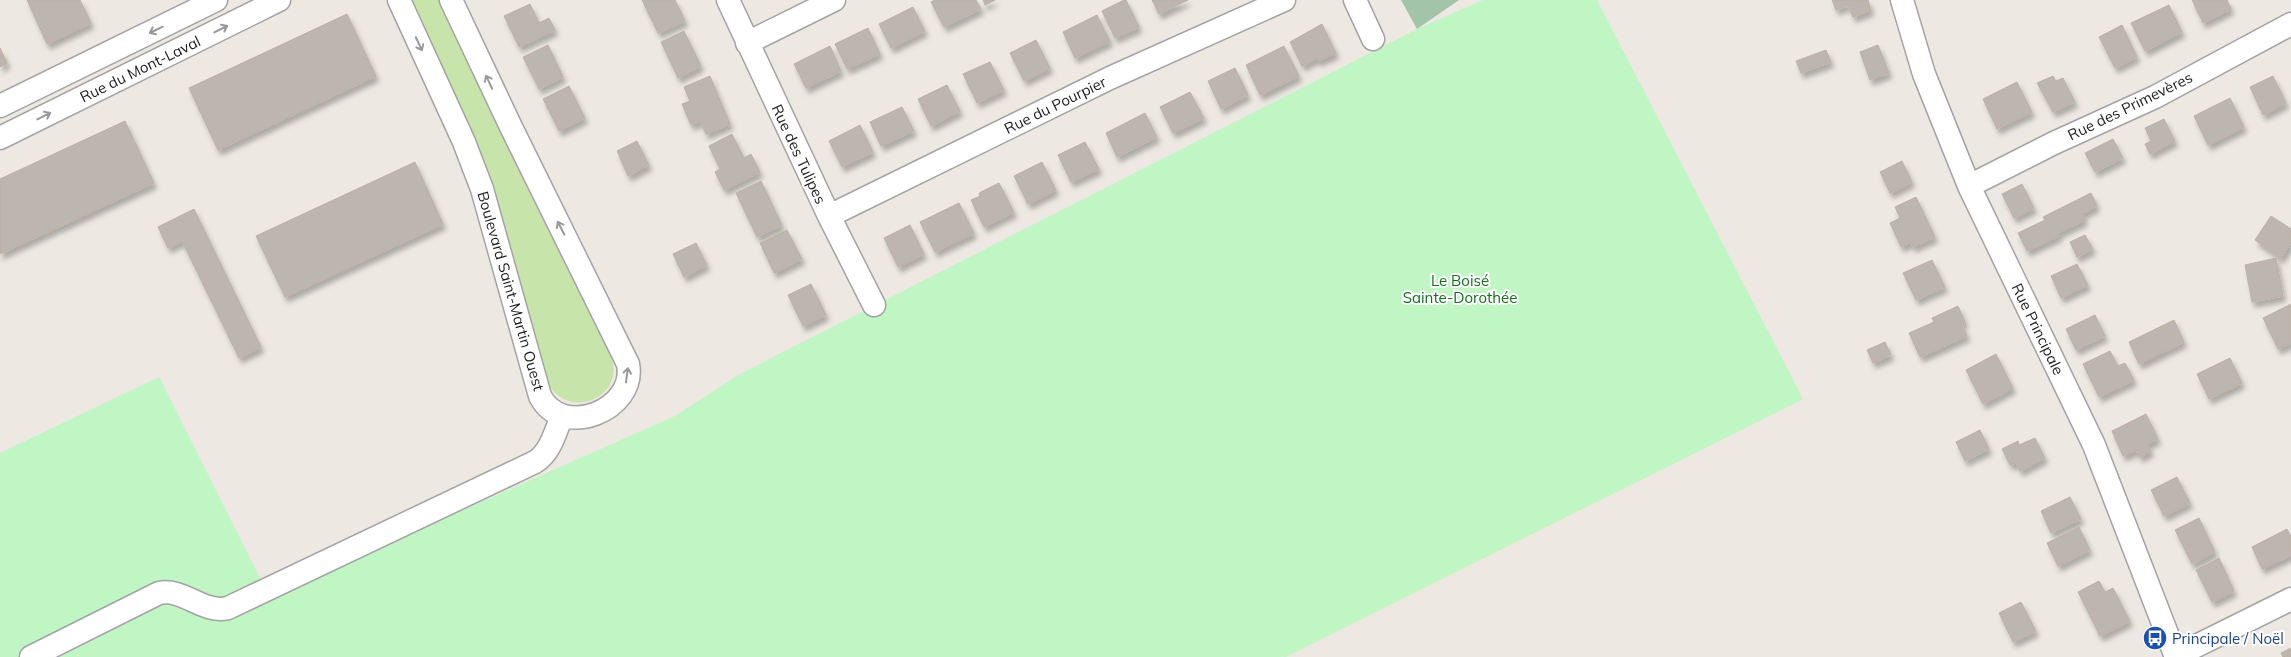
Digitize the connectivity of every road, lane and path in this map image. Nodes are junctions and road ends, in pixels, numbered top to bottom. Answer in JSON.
{"nodes":[{"id":1,"x":216,"y":0,"type":"edge"},
{"id":2,"x":279,"y":0,"type":"edge"},
{"id":3,"x":399,"y":0,"type":"edge"},
{"id":4,"x":451,"y":0,"type":"edge"},
{"id":5,"x":728,"y":0,"type":"edge"},
{"id":6,"x":834,"y":0,"type":"edge"},
{"id":7,"x":1284,"y":0,"type":"edge"},
{"id":8,"x":1355,"y":0,"type":"edge"},
{"id":9,"x":1902,"y":0,"type":"edge"},
{"id":10,"x":2291,"y":24,"type":"edge"},
{"id":11,"x":1374,"y":40,"type":"dead end"},
{"id":12,"x":747,"y":43,"type":"junction"},
{"id":13,"x":0,"y":106,"type":"edge"},
{"id":14,"x":0,"y":138,"type":"edge"},
{"id":15,"x":1969,"y":186,"type":"junction"},
{"id":16,"x":829,"y":216,"type":"junction"},
{"id":17,"x":874,"y":305,"type":"dead end"},
{"id":18,"x":562,"y":416,"type":"junction"},
{"id":19,"x":2291,"y":599,"type":"edge"},
{"id":20,"x":2176,"y":656,"type":"edge"},
{"id":21,"x":31,"y":657,"type":"edge"}],
"edges":[{"from":1,"to":13,"type":"street","name":"Rue du Mont-Laval","one_way":true},
{"from":14,"to":2,"type":"street","name":"Rue du Mont-Laval","one_way":true},
{"from":3,"to":18,"type":"street","name":"Boulevard Saint-Martin Ouest","one_way":true},
{"from":18,"to":4,"type":"street","one_way":true},
{"from":5,"to":12,"type":"street","name":"Rue des Tulipes"},
{"from":6,"to":12,"type":"street"},
{"from":7,"to":16,"type":"street","name":"Rue du Pourpier"},
{"from":8,"to":11,"type":"street"},
{"from":9,"to":15,"type":"street","name":"Rue Principale"},
{"from":10,"to":15,"type":"street","name":"Rue des Primevères"},
{"from":12,"to":16,"type":"street","name":"Rue des Tulipes"},
{"from":15,"to":20,"type":"street","name":"Rue Principale"},
{"from":16,"to":17,"type":"street","name":"Rue des Tulipes"},
{"from":18,"to":21,"type":"street"},
{"from":19,"to":20,"type":"street"}]}
